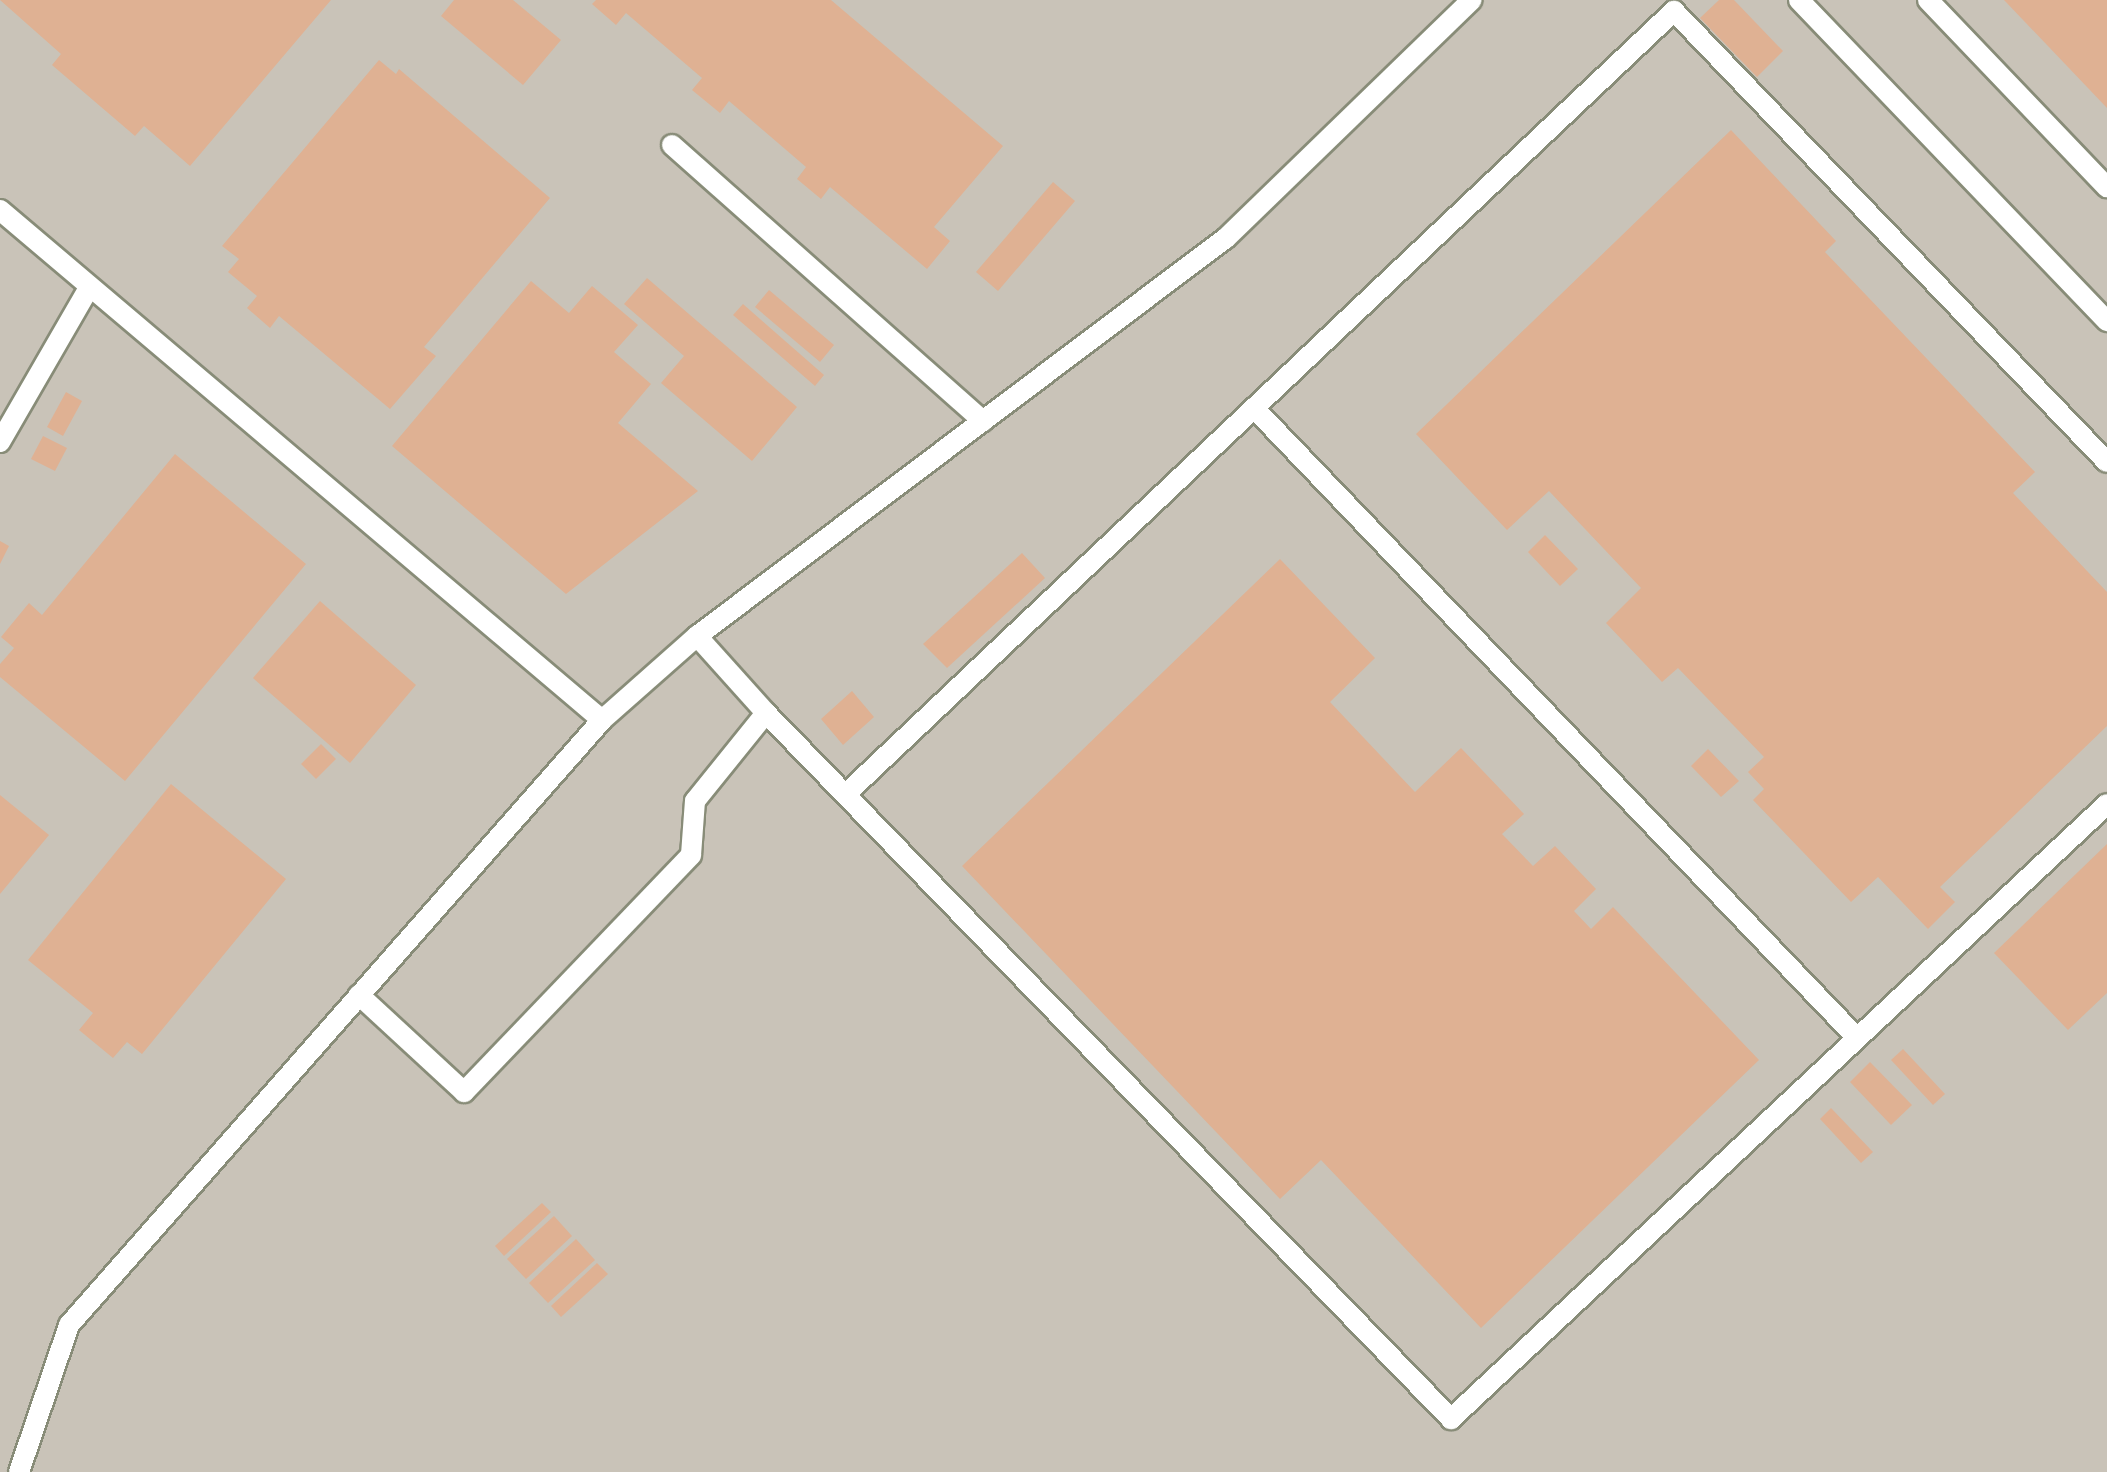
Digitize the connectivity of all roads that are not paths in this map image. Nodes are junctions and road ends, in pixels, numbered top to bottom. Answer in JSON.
{"nodes":[{"id":1,"x":1472,"y":0,"type":"edge"},
{"id":2,"x":1798,"y":0,"type":"edge"},
{"id":3,"x":1928,"y":0,"type":"edge"},
{"id":4,"x":672,"y":145,"type":"dead end"},
{"id":5,"x":2107,"y":187,"type":"edge"},
{"id":6,"x":0,"y":210,"type":"edge"},
{"id":7,"x":89,"y":288,"type":"junction"},
{"id":8,"x":2107,"y":322,"type":"edge"},
{"id":9,"x":1254,"y":408,"type":"junction"},
{"id":10,"x":983,"y":420,"type":"junction"},
{"id":11,"x":0,"y":442,"type":"edge"},
{"id":12,"x":2107,"y":462,"type":"edge"},
{"id":13,"x":697,"y":636,"type":"junction"},
{"id":14,"x":766,"y":712,"type":"junction"},
{"id":15,"x":602,"y":720,"type":"junction"},
{"id":16,"x":848,"y":792,"type":"junction"},
{"id":17,"x":2107,"y":804,"type":"edge"},
{"id":18,"x":359,"y":995,"type":"junction"},
{"id":19,"x":1857,"y":1038,"type":"junction"},
{"id":20,"x":20,"y":1472,"type":"edge"}],
"edges":[{"from":1,"to":10,"type":"lane"},
{"from":2,"to":8,"type":"lane"},
{"from":3,"to":5,"type":"lane"},
{"from":4,"to":10,"type":"lane"},
{"from":6,"to":7,"type":"lane"},
{"from":7,"to":11,"type":"lane"},
{"from":7,"to":15,"type":"lane"},
{"from":9,"to":12,"type":"lane"},
{"from":9,"to":16,"type":"lane"},
{"from":9,"to":19,"type":"lane"},
{"from":10,"to":13,"type":"lane"},
{"from":13,"to":14,"type":"lane"},
{"from":13,"to":15,"type":"lane"},
{"from":14,"to":16,"type":"lane"},
{"from":14,"to":18,"type":"lane"},
{"from":15,"to":18,"type":"lane"},
{"from":16,"to":19,"type":"lane"},
{"from":17,"to":19,"type":"lane"},
{"from":18,"to":20,"type":"lane"}]}
